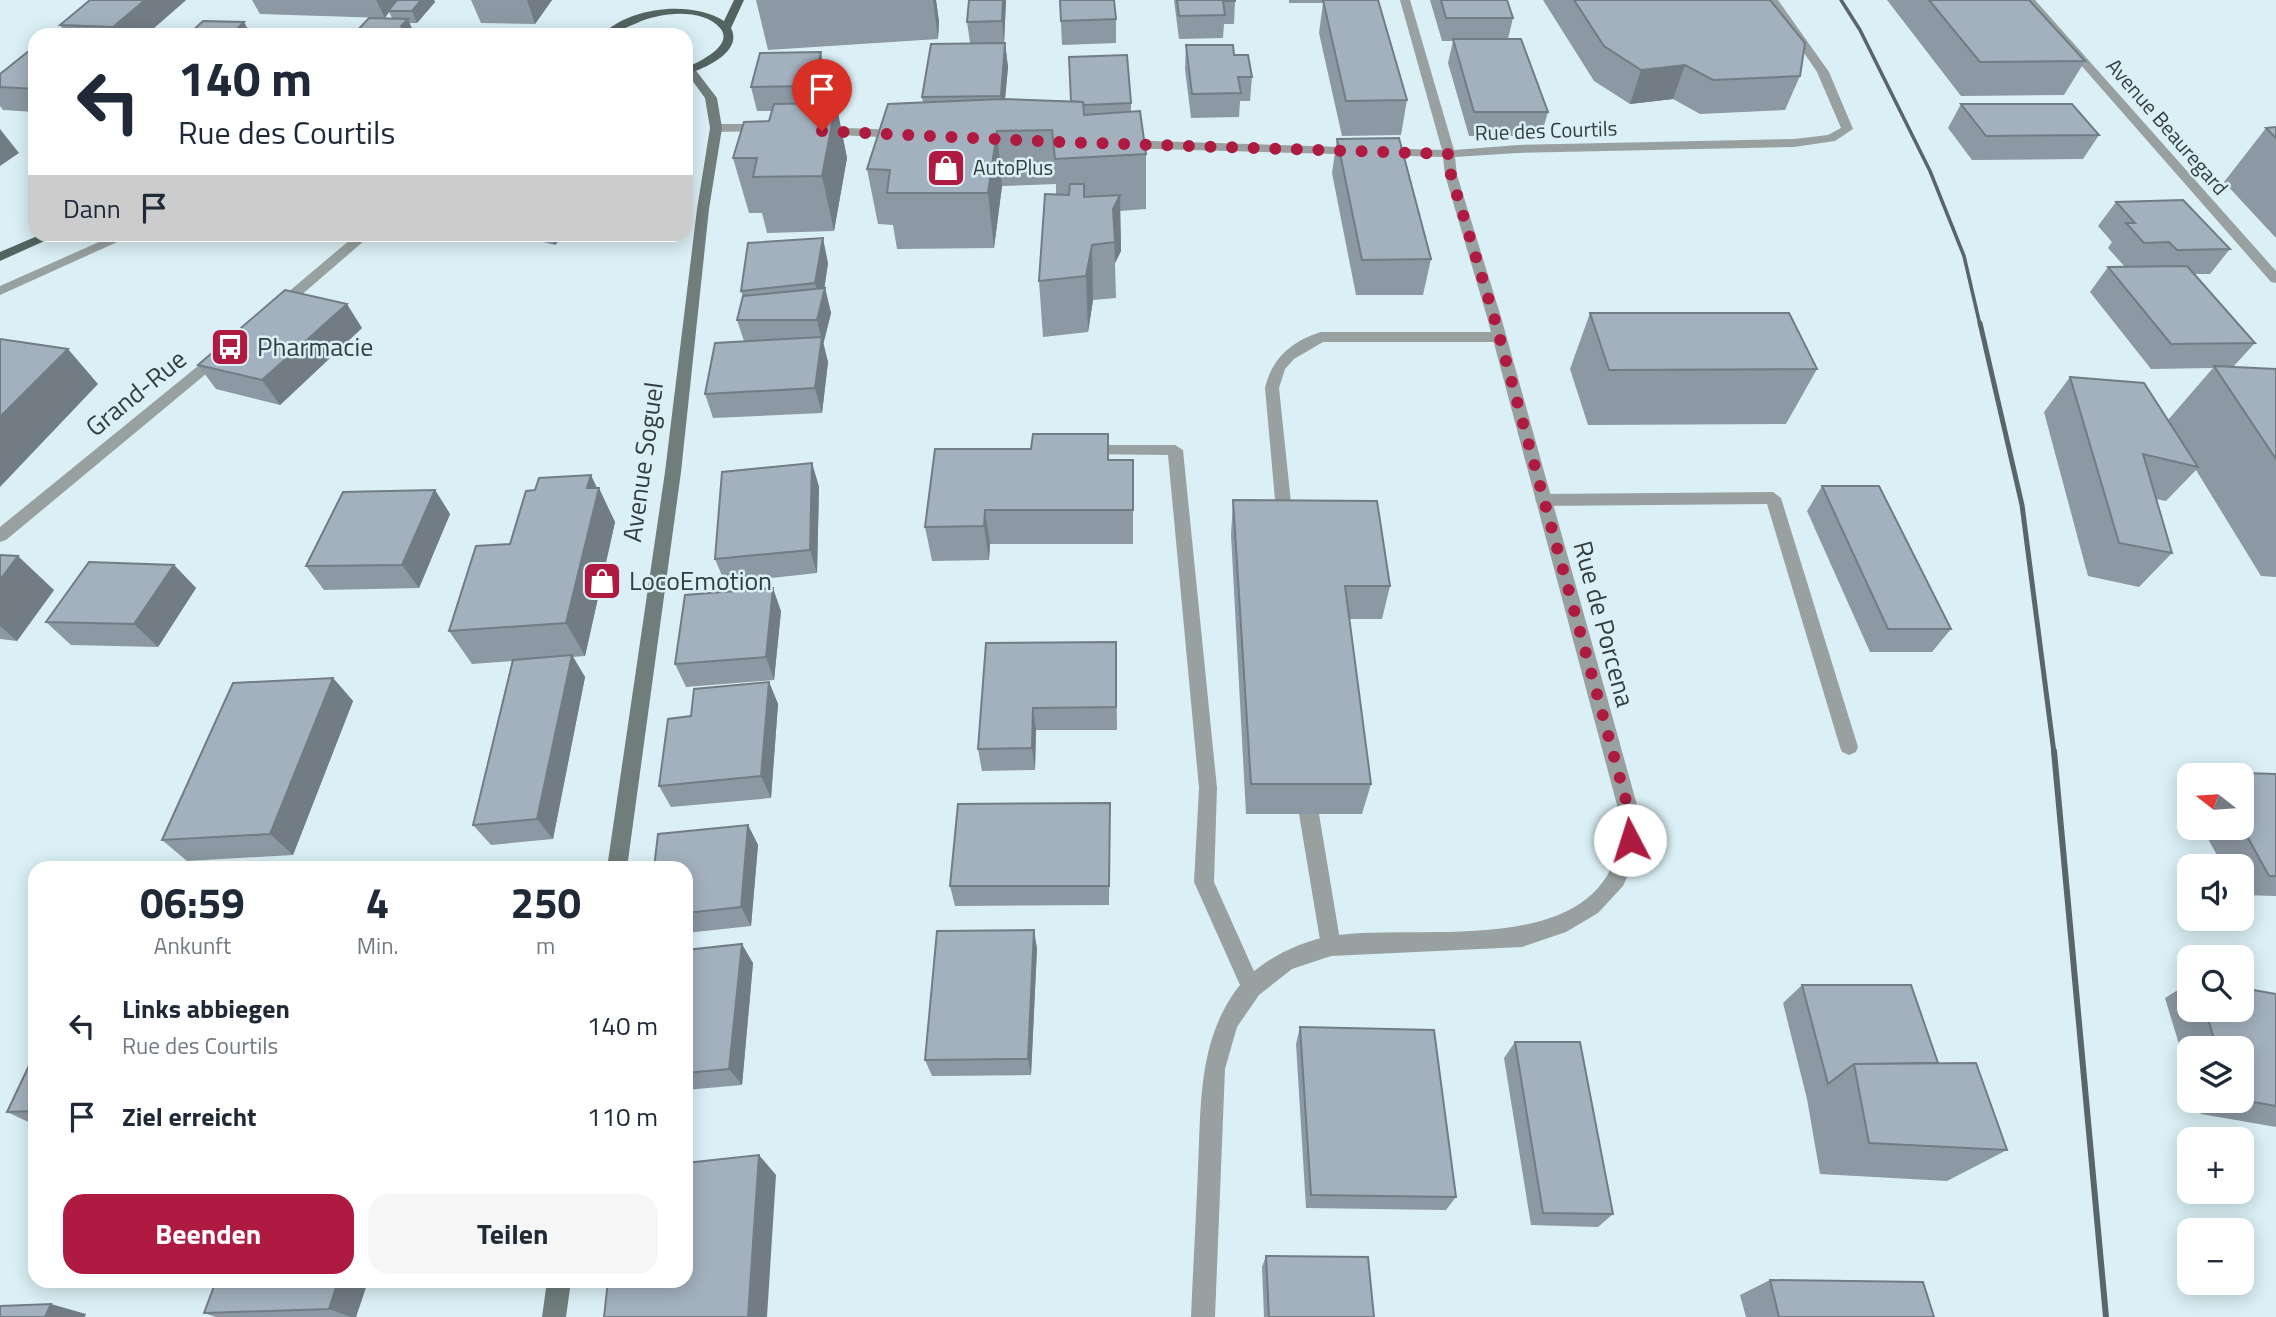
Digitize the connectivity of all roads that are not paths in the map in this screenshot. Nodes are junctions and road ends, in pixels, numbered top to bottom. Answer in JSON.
{"nodes":[{"id":1,"x":677,"y":0,"type":"edge"},
{"id":2,"x":739,"y":0,"type":"edge"},
{"id":3,"x":1405,"y":0,"type":"edge"},
{"id":4,"x":1773,"y":0,"type":"edge"},
{"id":5,"x":2029,"y":0,"type":"edge"},
{"id":6,"x":663,"y":13,"type":"junction"},
{"id":7,"x":618,"y":28,"type":"edge"},
{"id":8,"x":726,"y":28,"type":"junction"},
{"id":9,"x":693,"y":68,"type":"edge"},
{"id":10,"x":693,"y":76,"type":"edge"},
{"id":11,"x":716,"y":128,"type":"junction"},
{"id":12,"x":771,"y":128,"type":"edge"},
{"id":13,"x":813,"y":130,"type":"edge"},
{"id":14,"x":910,"y":135,"type":"edge"},
{"id":15,"x":1110,"y":143,"type":"edge"},
{"id":16,"x":1449,"y":154,"type":"junction"},
{"id":17,"x":35,"y":242,"type":"edge"},
{"id":18,"x":111,"y":242,"type":"edge"},
{"id":19,"x":353,"y":242,"type":"edge"},
{"id":20,"x":0,"y":257,"type":"edge"},
{"id":21,"x":2276,"y":279,"type":"edge"},
{"id":22,"x":0,"y":291,"type":"edge"},
{"id":23,"x":271,"y":314,"type":"edge"},
{"id":24,"x":1499,"y":337,"type":"junction"},
{"id":25,"x":230,"y":347,"type":"edge"},
{"id":26,"x":1069,"y":450,"type":"edge"},
{"id":27,"x":1543,"y":500,"type":"junction"},
{"id":28,"x":1286,"y":535,"type":"edge"},
{"id":29,"x":0,"y":536,"type":"edge"},
{"id":30,"x":1849,"y":747,"type":"dead end"},
{"id":31,"x":1309,"y":814,"type":"edge"},
{"id":32,"x":618,"y":861,"type":"edge"},
{"id":33,"x":1331,"y":946,"type":"junction"},
{"id":34,"x":1251,"y":987,"type":"junction"},
{"id":35,"x":558,"y":1288,"type":"edge"},
{"id":36,"x":554,"y":1317,"type":"edge"},
{"id":37,"x":1203,"y":1317,"type":"edge"}],
"edges":[{"from":1,"to":6,"type":"main road"},
{"from":2,"to":8,"type":"main road"},
{"from":3,"to":16,"type":"street","name":"Rue de Porcena"},
{"from":4,"to":16,"type":"street","name":"Rue des Courtils"},
{"from":5,"to":21,"type":"street","name":"Avenue Beauregard"},
{"from":6,"to":7,"type":"main road"},
{"from":6,"to":8,"type":"main road"},
{"from":8,"to":9,"type":"main road"},
{"from":10,"to":11,"type":"street","name":"Avenue Soguel"},
{"from":11,"to":12,"type":"street"},
{"from":11,"to":32,"type":"street","name":"Avenue Soguel"},
{"from":13,"to":14,"type":"street"},
{"from":15,"to":16,"type":"street","name":"Rue des Courtils"},
{"from":16,"to":24,"type":"street","name":"Rue de Porcena"},
{"from":17,"to":20,"type":"main road"},
{"from":18,"to":22,"type":"street"},
{"from":19,"to":23,"type":"street"},
{"from":24,"to":27,"type":"street","name":"Rue de Porcena"},
{"from":24,"to":28,"type":"street"},
{"from":25,"to":29,"type":"street","name":"Grand-Rue"},
{"from":26,"to":34,"type":"street"},
{"from":27,"to":30,"type":"street"},
{"from":27,"to":33,"type":"street","name":"Rue de Porcena"},
{"from":31,"to":33,"type":"street"},
{"from":33,"to":34,"type":"street","name":"Rue de Porcena"},
{"from":34,"to":37,"type":"street","name":"Rue de Porcena"},
{"from":35,"to":36,"type":"street"}]}
